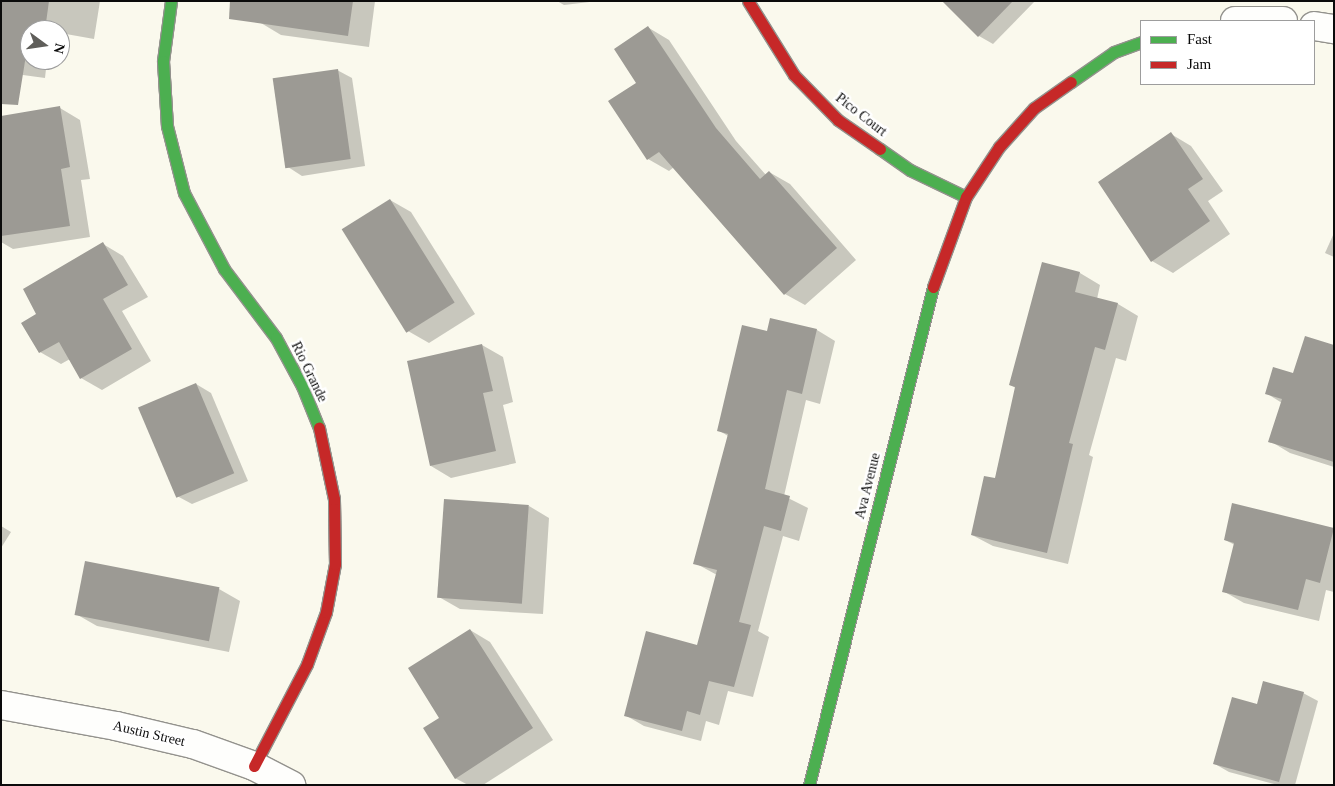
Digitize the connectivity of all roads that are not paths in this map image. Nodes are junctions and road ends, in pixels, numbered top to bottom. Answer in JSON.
{"nodes":[{"id":1,"x":171,"y":1,"type":"edge"},
{"id":2,"x":748,"y":1,"type":"edge"},
{"id":3,"x":1315,"y":26,"type":"edge"},
{"id":4,"x":1334,"y":29,"type":"edge"},
{"id":5,"x":1140,"y":42,"type":"edge"},
{"id":6,"x":966,"y":197,"type":"junction"},
{"id":7,"x":1,"y":705,"type":"edge"},
{"id":8,"x":254,"y":766,"type":"junction"},
{"id":9,"x":291,"y":785,"type":"edge"},
{"id":10,"x":809,"y":785,"type":"edge"}],
"edges":[{"from":1,"to":8,"type":"street","name":"Rio Grande"},
{"from":2,"to":6,"type":"street","name":"Pico Court"},
{"from":3,"to":4,"type":"street"},
{"from":5,"to":6,"type":"street","name":"Ava Avenue"},
{"from":6,"to":10,"type":"street","name":"Ava Avenue"},
{"from":7,"to":8,"type":"street","name":"Austin Street"},
{"from":8,"to":9,"type":"street","name":"Austin Street"}]}
